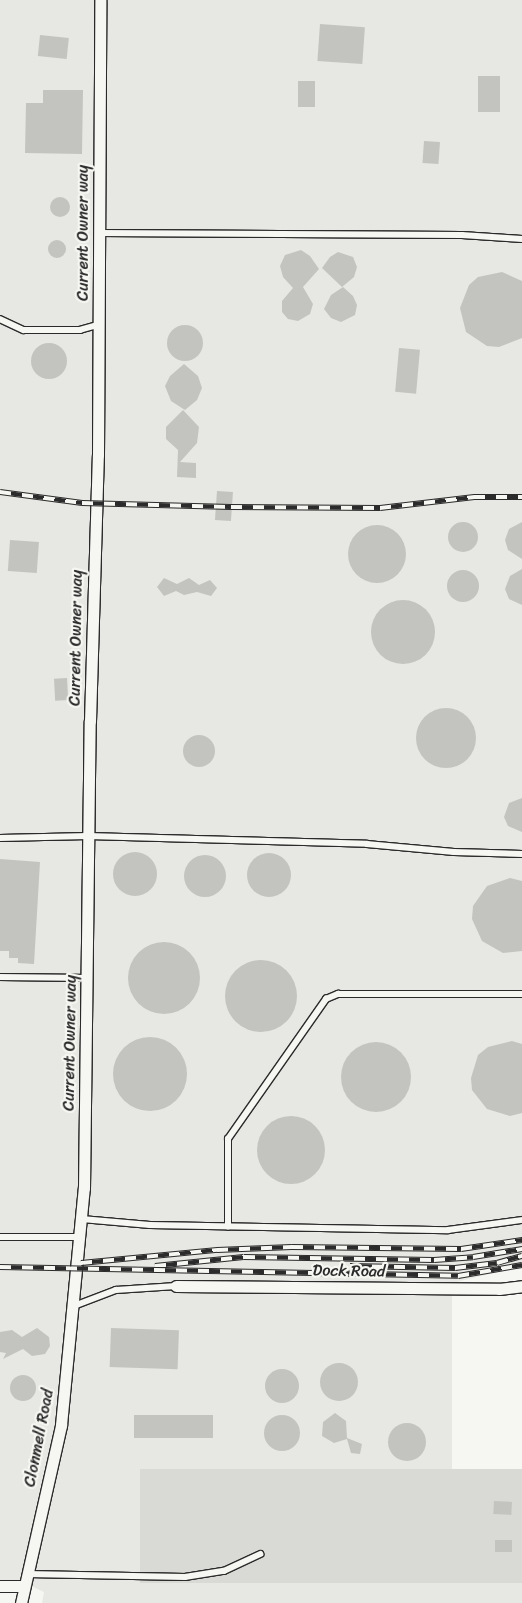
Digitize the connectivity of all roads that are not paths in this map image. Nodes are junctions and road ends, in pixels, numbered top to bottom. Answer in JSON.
{"nodes":[{"id":1,"x":100,"y":0,"type":"edge"},
{"id":2,"x":99,"y":233,"type":"junction"},
{"id":3,"x":522,"y":239,"type":"edge"},
{"id":4,"x":0,"y":319,"type":"edge"},
{"id":5,"x":98,"y":325,"type":"junction"},
{"id":6,"x":88,"y":836,"type":"junction"},
{"id":7,"x":0,"y":838,"type":"edge"},
{"id":8,"x":522,"y":854,"type":"edge"},
{"id":9,"x":0,"y":977,"type":"edge"},
{"id":10,"x":87,"y":978,"type":"junction"},
{"id":11,"x":522,"y":994,"type":"edge"},
{"id":12,"x":82,"y":1219,"type":"junction"},
{"id":13,"x":522,"y":1220,"type":"edge"},
{"id":14,"x":228,"y":1227,"type":"junction"},
{"id":15,"x":0,"y":1237,"type":"edge"},
{"id":16,"x":80,"y":1237,"type":"junction"},
{"id":17,"x":77,"y":1277,"type":"joint"},
{"id":18,"x":176,"y":1286,"type":"joint"},
{"id":19,"x":522,"y":1286,"type":"edge"},
{"id":20,"x":74,"y":1306,"type":"junction"},
{"id":21,"x":260,"y":1554,"type":"dead end"},
{"id":22,"x":27,"y":1574,"type":"junction"},
{"id":23,"x":0,"y":1586,"type":"edge"},
{"id":24,"x":24,"y":1586,"type":"junction"},
{"id":25,"x":20,"y":1603,"type":"edge"}],
"edges":[{"from":1,"to":2,"type":"street","name":"Current Owner way"},
{"from":2,"to":3,"type":"lane"},
{"from":2,"to":5,"type":"street","name":"Current Owner way"},
{"from":4,"to":5,"type":"lane"},
{"from":5,"to":6,"type":"street","name":"Current Owner way"},
{"from":6,"to":7,"type":"lane"},
{"from":6,"to":8,"type":"lane"},
{"from":6,"to":10,"type":"street","name":"Current Owner way"},
{"from":9,"to":10,"type":"lane"},
{"from":10,"to":12,"type":"street","name":"Current Owner way"},
{"from":11,"to":14,"type":"lane"},
{"from":12,"to":14,"type":"lane"},
{"from":12,"to":16,"type":"street","name":"Current Owner way"},
{"from":13,"to":14,"type":"lane"},
{"from":15,"to":16,"type":"lane"},
{"from":16,"to":17,"type":"street","name":"Current Owner way"},
{"from":17,"to":20,"type":"street","name":"Clonmell Road"},
{"from":18,"to":19,"type":"street","name":"Dock Road"},
{"from":18,"to":20,"type":"lane"},
{"from":20,"to":22,"type":"street","name":"Clonmell Road"},
{"from":21,"to":22,"type":"lane"},
{"from":22,"to":24,"type":"street","name":"Clonmell Road"},
{"from":23,"to":24,"type":"street"},
{"from":24,"to":25,"type":"street","name":"Clonmell Road"}]}
